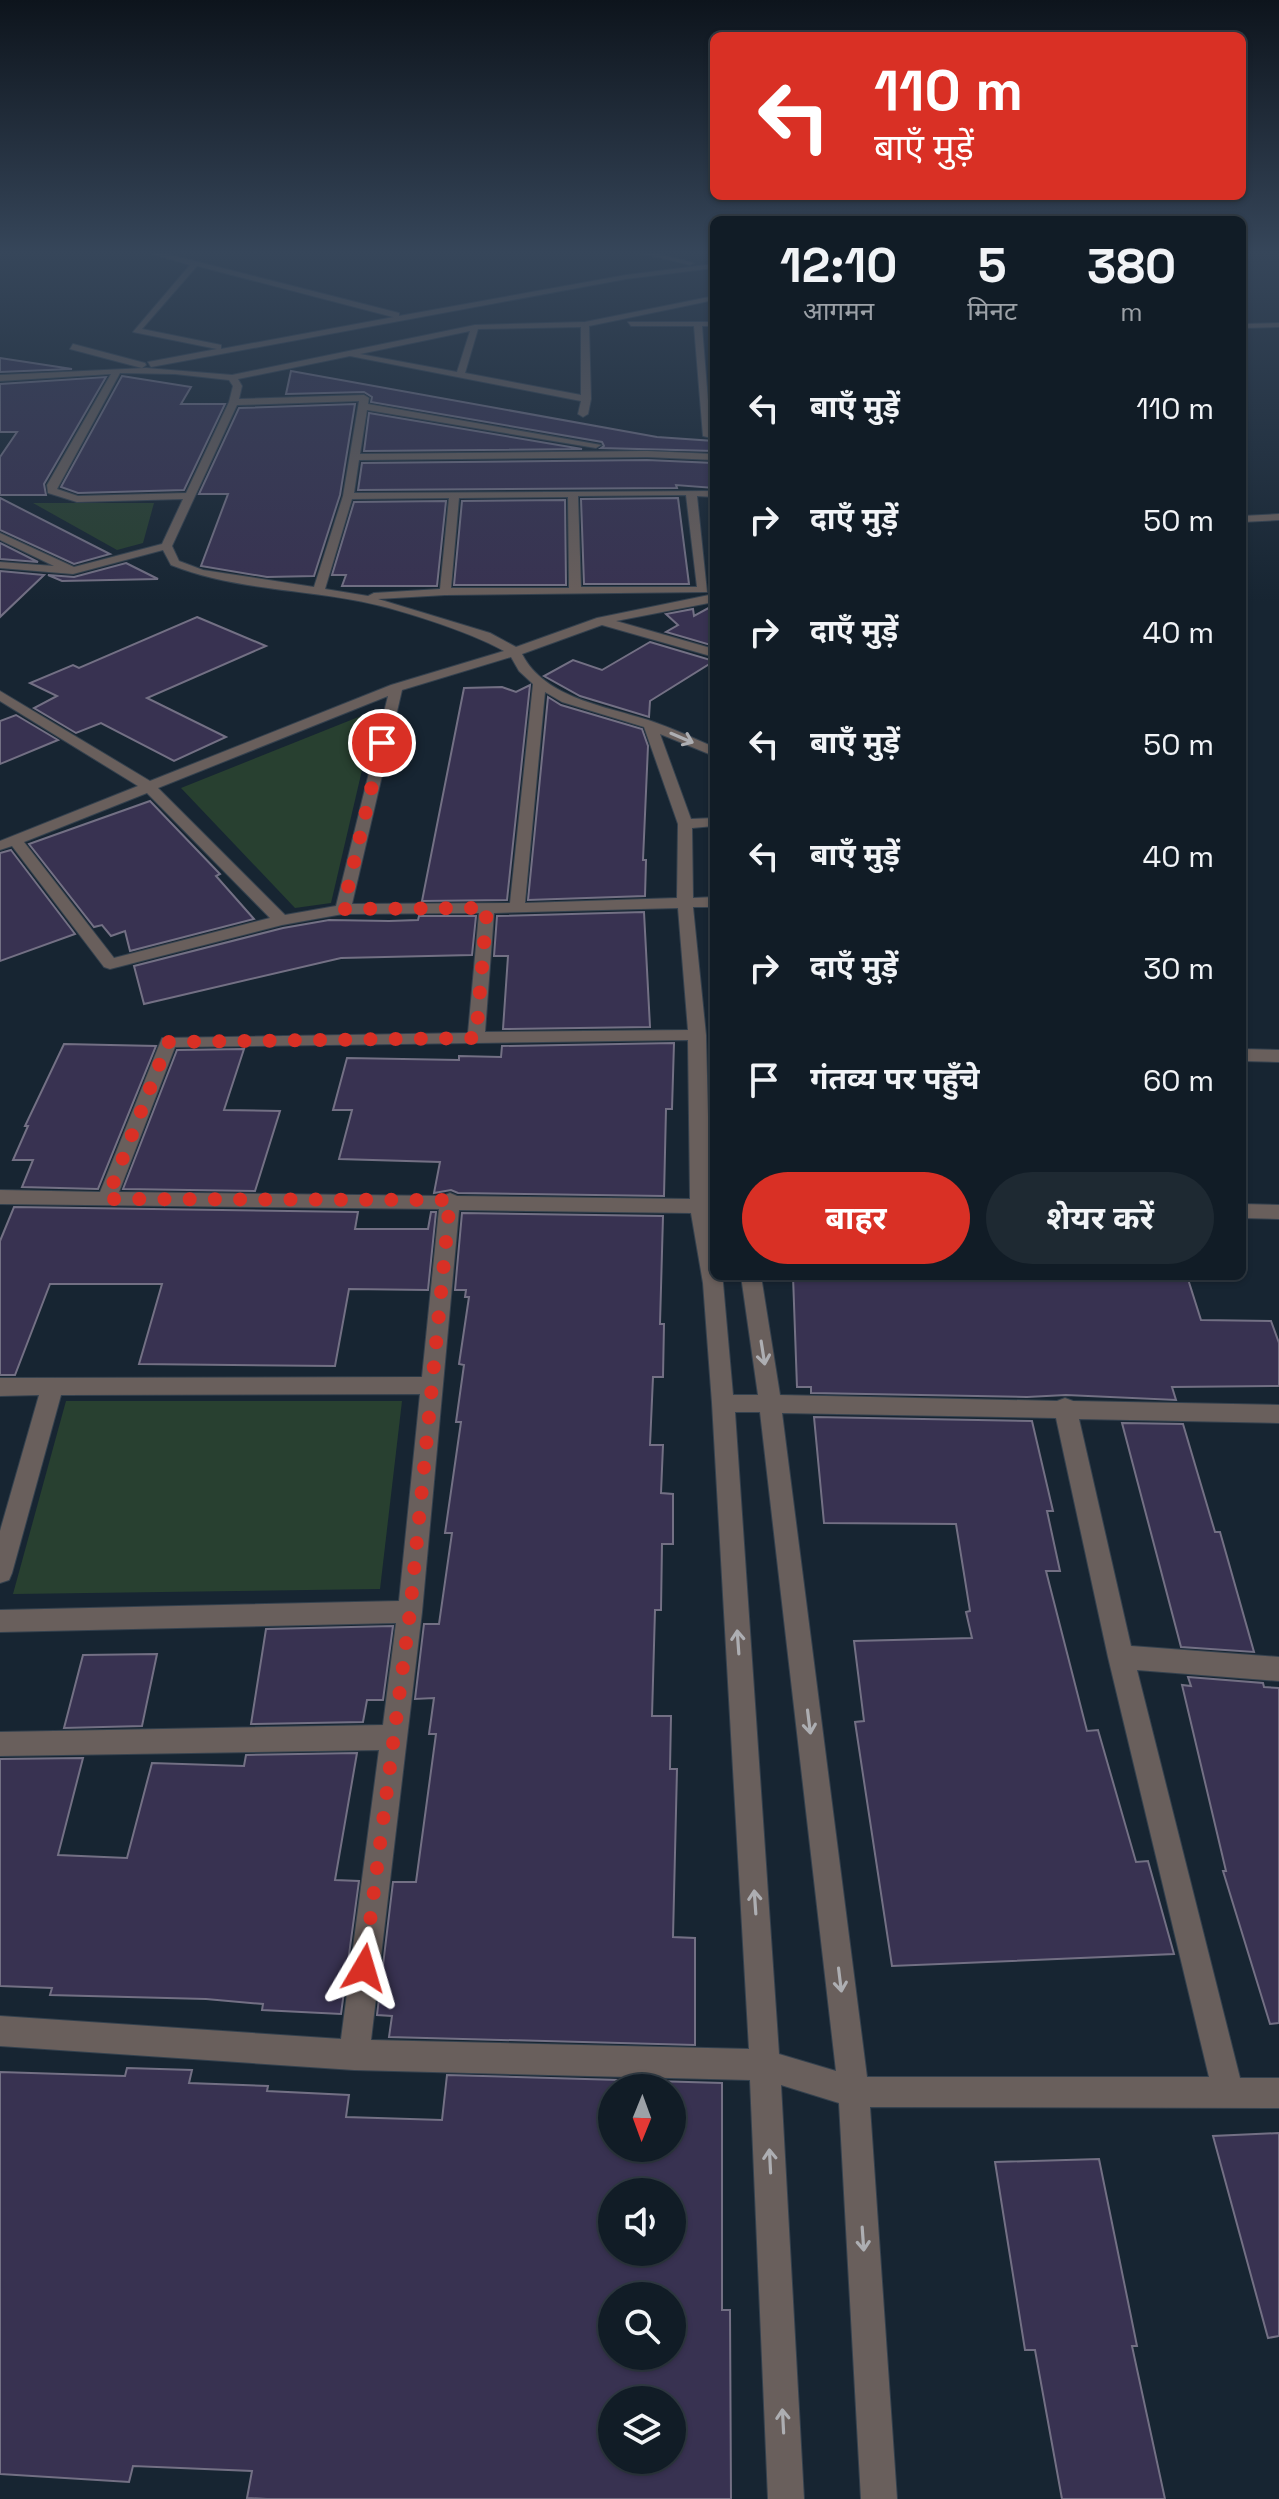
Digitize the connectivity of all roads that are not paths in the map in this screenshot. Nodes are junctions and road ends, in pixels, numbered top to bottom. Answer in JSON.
{"nodes":[{"id":1,"x":144,"y":369,"type":"joint"},
{"id":2,"x":274,"y":369,"type":"edge"},
{"id":3,"x":426,"y":369,"type":"edge"},
{"id":4,"x":462,"y":369,"type":"edge"},
{"id":5,"x":586,"y":369,"type":"edge"},
{"id":6,"x":705,"y":369,"type":"edge"},
{"id":7,"x":116,"y":373,"type":"junction"},
{"id":8,"x":460,"y":375,"type":"junction"},
{"id":9,"x":0,"y":378,"type":"edge"},
{"id":10,"x":232,"y":378,"type":"junction"},
{"id":11,"x":709,"y":391,"type":"edge"},
{"id":12,"x":586,"y":399,"type":"junction"},
{"id":13,"x":234,"y":402,"type":"junction"},
{"id":14,"x":362,"y":406,"type":"junction"},
{"id":15,"x":583,"y":414,"type":"dead end"},
{"id":16,"x":708,"y":436,"type":"dead end"},
{"id":17,"x":647,"y":454,"type":"junction"},
{"id":18,"x":356,"y":457,"type":"junction"},
{"id":19,"x":710,"y":457,"type":"edge"},
{"id":20,"x":691,"y":492,"type":"junction"},
{"id":21,"x":573,"y":493,"type":"junction"},
{"id":22,"x":710,"y":494,"type":"edge"},
{"id":23,"x":454,"y":495,"type":"junction"},
{"id":24,"x":189,"y":496,"type":"junction"},
{"id":25,"x":348,"y":496,"type":"junction"},
{"id":26,"x":1279,"y":517,"type":"edge"},
{"id":27,"x":1246,"y":519,"type":"edge"},
{"id":28,"x":0,"y":536,"type":"edge"},
{"id":29,"x":166,"y":546,"type":"junction"},
{"id":30,"x":0,"y":565,"type":"edge"},
{"id":31,"x":73,"y":571,"type":"junction"},
{"id":32,"x":319,"y":590,"type":"junction"},
{"id":33,"x":575,"y":591,"type":"junction"},
{"id":34,"x":445,"y":592,"type":"junction"},
{"id":35,"x":707,"y":595,"type":"edge"},
{"id":36,"x":358,"y":597,"type":"junction"},
{"id":37,"x":601,"y":621,"type":"junction"},
{"id":38,"x":710,"y":645,"type":"edge"},
{"id":39,"x":696,"y":647,"type":"junction"},
{"id":40,"x":515,"y":652,"type":"junction"},
{"id":41,"x":710,"y":652,"type":"edge"},
{"id":42,"x":539,"y":683,"type":"junction"},
{"id":43,"x":396,"y":688,"type":"junction"},
{"id":44,"x":0,"y":695,"type":"edge"},
{"id":45,"x":650,"y":725,"type":"junction"},
{"id":46,"x":710,"y":750,"type":"edge"},
{"id":47,"x":149,"y":787,"type":"junction"},
{"id":48,"x":710,"y":822,"type":"edge"},
{"id":49,"x":685,"y":824,"type":"junction"},
{"id":50,"x":7,"y":843,"type":"edge"},
{"id":51,"x":685,"y":901,"type":"junction"},
{"id":52,"x":710,"y":902,"type":"edge"},
{"id":53,"x":487,"y":908,"type":"junction"},
{"id":54,"x":517,"y":908,"type":"junction"},
{"id":55,"x":343,"y":909,"type":"junction"},
{"id":56,"x":281,"y":920,"type":"junction"},
{"id":57,"x":697,"y":1035,"type":"junction"},
{"id":58,"x":476,"y":1038,"type":"junction"},
{"id":59,"x":1246,"y":1055,"type":"edge"},
{"id":60,"x":1279,"y":1056,"type":"edge"},
{"id":61,"x":0,"y":1197,"type":"edge"},
{"id":62,"x":107,"y":1199,"type":"junction"},
{"id":63,"x":450,"y":1200,"type":"junction"},
{"id":64,"x":707,"y":1205,"type":"edge"},
{"id":65,"x":1246,"y":1211,"type":"edge"},
{"id":66,"x":1279,"y":1212,"type":"edge"},
{"id":67,"x":710,"y":1244,"type":"edge"},
{"id":68,"x":713,"y":1280,"type":"edge"},
{"id":69,"x":752,"y":1280,"type":"edge"},
{"id":70,"x":432,"y":1385,"type":"junction"},
{"id":71,"x":0,"y":1387,"type":"edge"},
{"id":72,"x":52,"y":1388,"type":"junction"},
{"id":73,"x":723,"y":1403,"type":"junction"},
{"id":74,"x":770,"y":1403,"type":"junction"},
{"id":75,"x":1065,"y":1407,"type":"junction"},
{"id":76,"x":1279,"y":1414,"type":"edge"},
{"id":77,"x":0,"y":1573,"type":"edge"},
{"id":78,"x":410,"y":1612,"type":"junction"},
{"id":79,"x":0,"y":1621,"type":"edge"},
{"id":80,"x":1121,"y":1657,"type":"junction"},
{"id":81,"x":1279,"y":1669,"type":"edge"},
{"id":82,"x":393,"y":1737,"type":"junction"},
{"id":83,"x":0,"y":1744,"type":"edge"},
{"id":84,"x":0,"y":2031,"type":"edge"},
{"id":85,"x":354,"y":2055,"type":"junction"},
{"id":86,"x":765,"y":2065,"type":"junction"},
{"id":87,"x":854,"y":2092,"type":"junction"},
{"id":88,"x":1228,"y":2092,"type":"junction"},
{"id":89,"x":1279,"y":2093,"type":"edge"},
{"id":90,"x":786,"y":2499,"type":"edge"},
{"id":91,"x":879,"y":2499,"type":"edge"}],
"edges":[{"from":1,"to":7,"type":"street"},
{"from":1,"to":10,"type":"street"},
{"from":2,"to":10,"type":"street"},
{"from":3,"to":8,"type":"street"},
{"from":4,"to":8,"type":"street"},
{"from":5,"to":12,"type":"street"},
{"from":6,"to":11,"type":"street"},
{"from":7,"to":9,"type":"street"},
{"from":7,"to":24,"type":"street"},
{"from":8,"to":12,"type":"street"},
{"from":10,"to":13,"type":"street"},
{"from":11,"to":16,"type":"street"},
{"from":12,"to":15,"type":"street"},
{"from":13,"to":14,"type":"street"},
{"from":13,"to":24,"type":"street"},
{"from":14,"to":17,"type":"street"},
{"from":14,"to":18,"type":"street"},
{"from":17,"to":18,"type":"street"},
{"from":17,"to":19,"type":"street"},
{"from":18,"to":25,"type":"street"},
{"from":20,"to":21,"type":"street"},
{"from":20,"to":22,"type":"street"},
{"from":20,"to":35,"type":"street"},
{"from":21,"to":23,"type":"street"},
{"from":21,"to":33,"type":"street"},
{"from":23,"to":25,"type":"street"},
{"from":23,"to":34,"type":"street"},
{"from":24,"to":29,"type":"street"},
{"from":25,"to":32,"type":"street"},
{"from":26,"to":27,"type":"street"},
{"from":28,"to":31,"type":"street"},
{"from":29,"to":31,"type":"street"},
{"from":29,"to":32,"type":"street"},
{"from":30,"to":31,"type":"street"},
{"from":32,"to":36,"type":"street"},
{"from":33,"to":34,"type":"street"},
{"from":33,"to":35,"type":"street"},
{"from":34,"to":36,"type":"street"},
{"from":35,"to":37,"type":"street"},
{"from":36,"to":40,"type":"street"},
{"from":37,"to":39,"type":"street"},
{"from":37,"to":40,"type":"street"},
{"from":38,"to":39,"type":"street"},
{"from":39,"to":41,"type":"street"},
{"from":40,"to":42,"type":"street"},
{"from":40,"to":43,"type":"street"},
{"from":42,"to":45,"type":"street"},
{"from":42,"to":54,"type":"street"},
{"from":43,"to":47,"type":"street"},
{"from":43,"to":55,"type":"street"},
{"from":44,"to":47,"type":"street"},
{"from":45,"to":46,"type":"street","one_way":true},
{"from":45,"to":49,"type":"street"},
{"from":47,"to":50,"type":"street"},
{"from":47,"to":56,"type":"street"},
{"from":48,"to":49,"type":"street"},
{"from":49,"to":51,"type":"street"},
{"from":50,"to":56,"type":"street"},
{"from":51,"to":52,"type":"street"},
{"from":51,"to":54,"type":"street"},
{"from":51,"to":57,"type":"street"},
{"from":53,"to":54,"type":"street"},
{"from":53,"to":55,"type":"street"},
{"from":53,"to":58,"type":"street"},
{"from":55,"to":56,"type":"street"},
{"from":57,"to":58,"type":"street"},
{"from":57,"to":64,"type":"street"},
{"from":58,"to":62,"type":"street"},
{"from":59,"to":60,"type":"street"},
{"from":61,"to":62,"type":"street"},
{"from":62,"to":63,"type":"street"},
{"from":63,"to":64,"type":"street"},
{"from":63,"to":70,"type":"street"},
{"from":64,"to":67,"type":"street"},
{"from":65,"to":66,"type":"street"},
{"from":68,"to":73,"type":"street"},
{"from":69,"to":74,"type":"street","one_way":true},
{"from":70,"to":72,"type":"street"},
{"from":70,"to":78,"type":"street"},
{"from":71,"to":72,"type":"street"},
{"from":72,"to":77,"type":"street"},
{"from":73,"to":74,"type":"street"},
{"from":86,"to":73,"type":"street","one_way":true},
{"from":74,"to":75,"type":"street"},
{"from":74,"to":87,"type":"street","one_way":true},
{"from":75,"to":76,"type":"street"},
{"from":75,"to":80,"type":"street"},
{"from":78,"to":79,"type":"street"},
{"from":78,"to":82,"type":"street"},
{"from":80,"to":81,"type":"street"},
{"from":80,"to":88,"type":"street"},
{"from":82,"to":83,"type":"street"},
{"from":82,"to":85,"type":"street"},
{"from":84,"to":85,"type":"street"},
{"from":85,"to":86,"type":"street"},
{"from":86,"to":87,"type":"street"},
{"from":90,"to":86,"type":"street","one_way":true},
{"from":87,"to":88,"type":"street"},
{"from":87,"to":91,"type":"street","one_way":true},
{"from":88,"to":89,"type":"street"}]}
